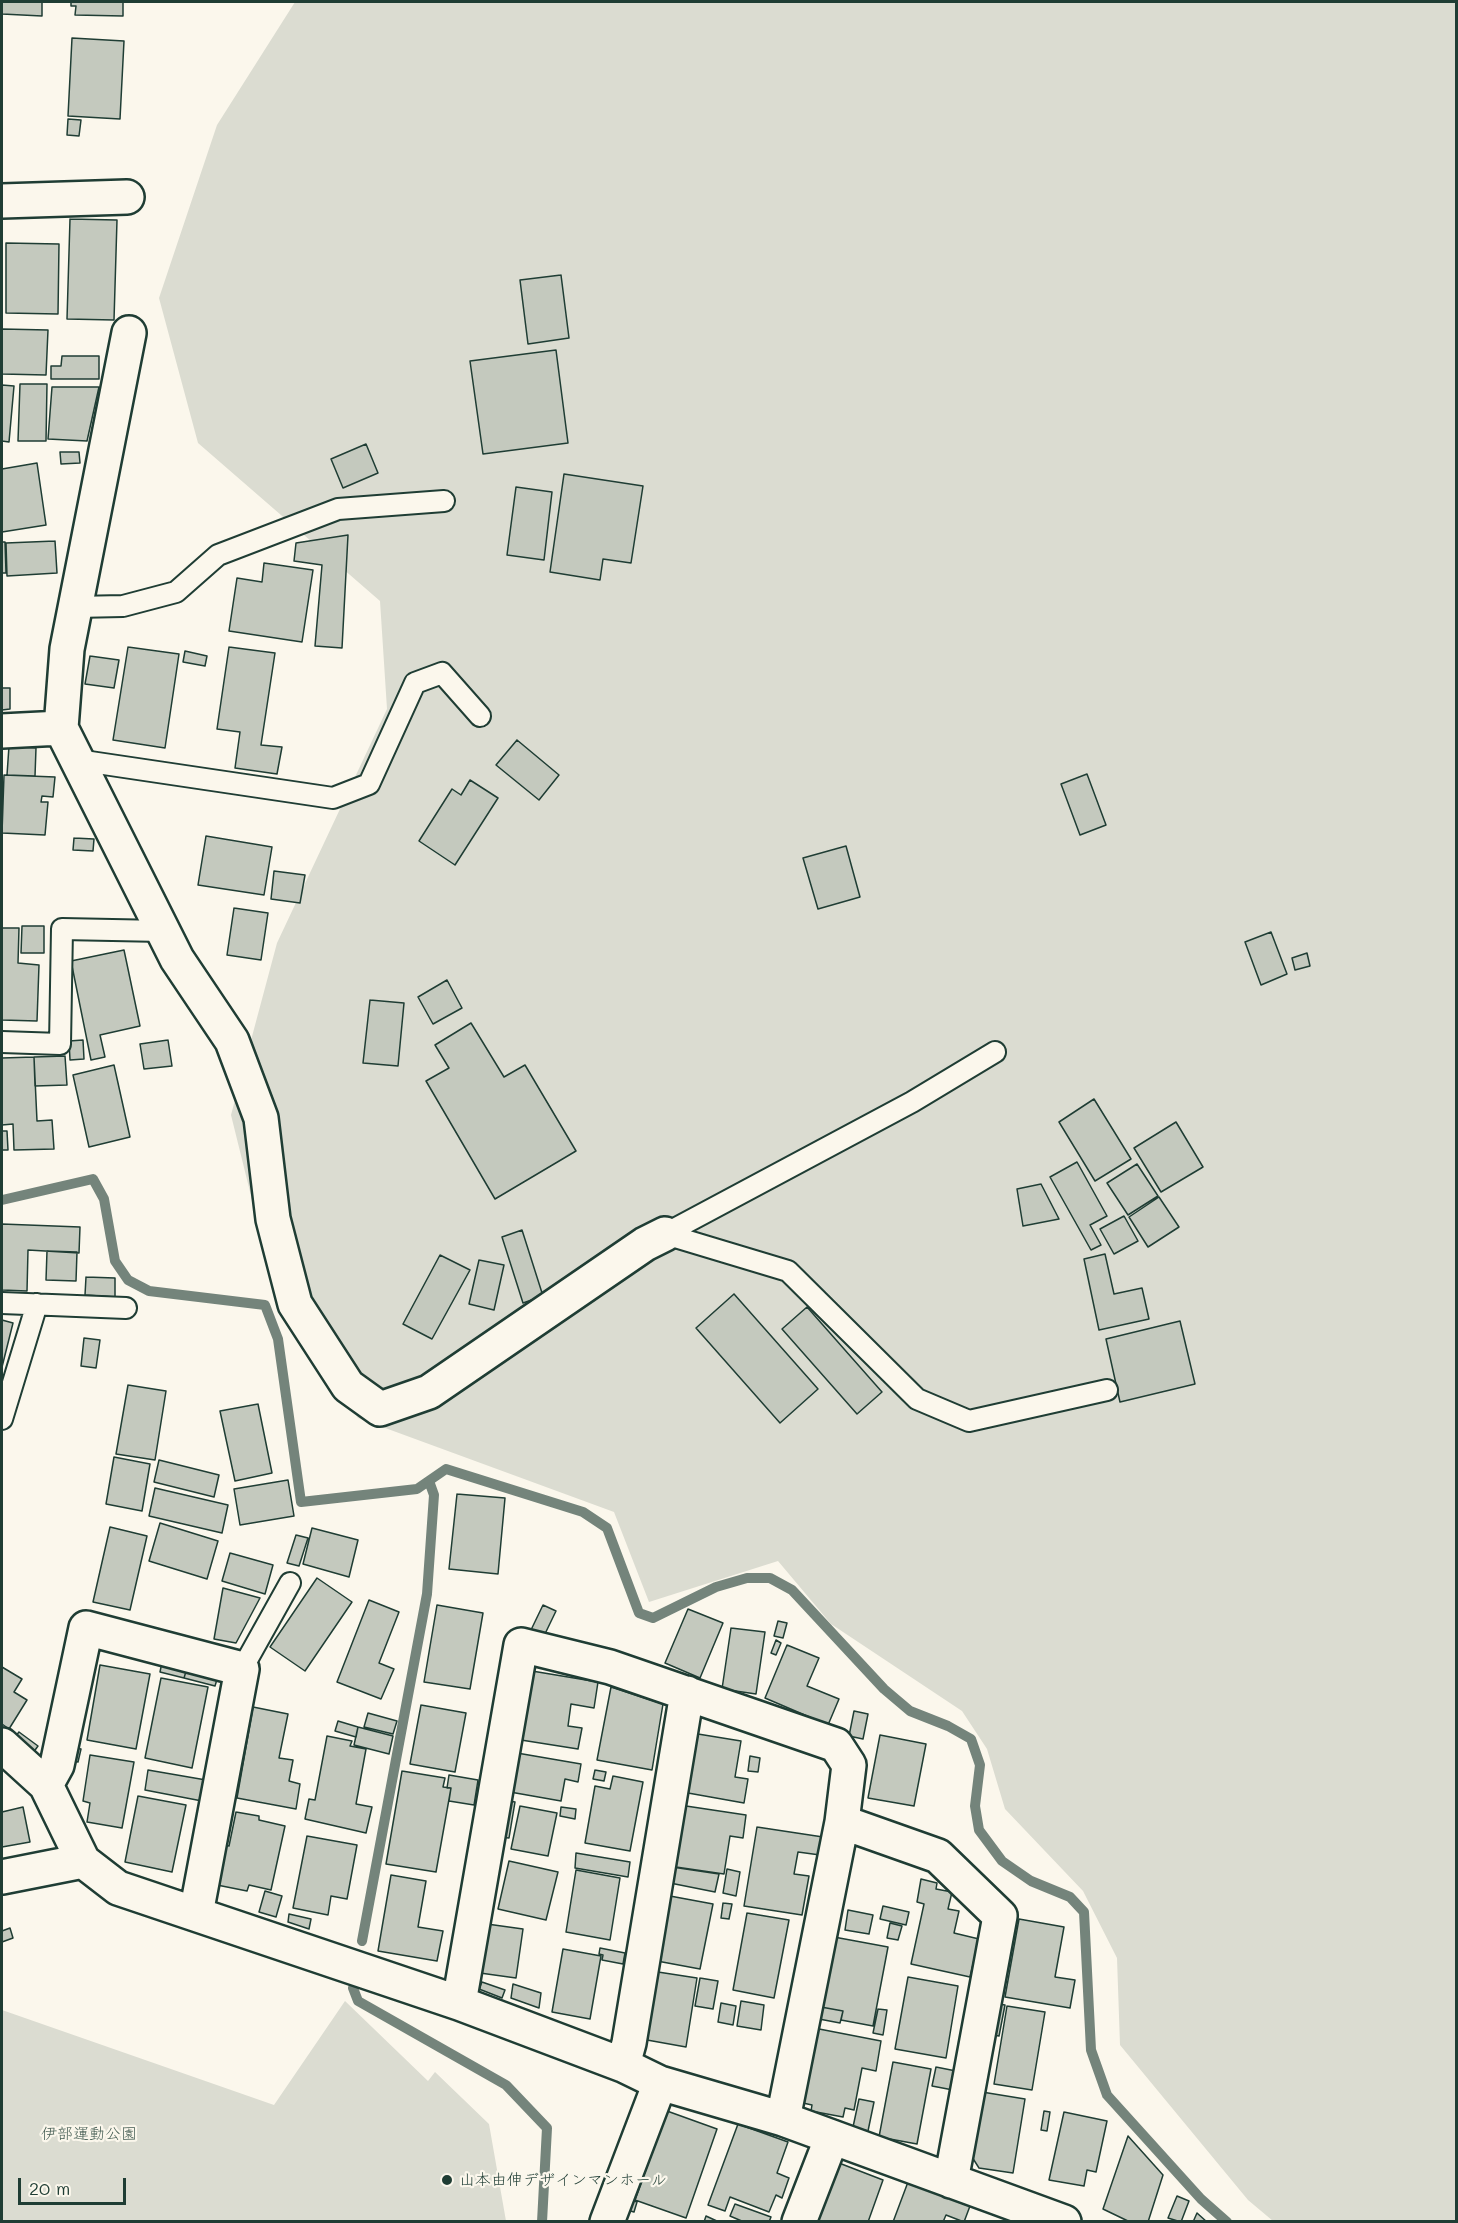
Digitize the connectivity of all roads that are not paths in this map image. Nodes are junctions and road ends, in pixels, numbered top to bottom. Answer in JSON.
{"nodes":[{"id":1,"x":127,"y":197,"type":"dead end"},
{"id":2,"x":2,"y":201,"type":"edge"},
{"id":3,"x":129,"y":333,"type":"dead end"},
{"id":4,"x":444,"y":501,"type":"dead end"},
{"id":5,"x":75,"y":607,"type":"junction"},
{"id":6,"x":480,"y":717,"type":"dead end"},
{"id":7,"x":61,"y":728,"type":"junction"},
{"id":8,"x":2,"y":731,"type":"edge"},
{"id":9,"x":77,"y":760,"type":"junction"},
{"id":10,"x":163,"y":932,"type":"junction"},
{"id":11,"x":2,"y":1042,"type":"edge"},
{"id":12,"x":995,"y":1052,"type":"dead end"},
{"id":13,"x":665,"y":1234,"type":"junction"},
{"id":14,"x":2,"y":1303,"type":"edge"},
{"id":15,"x":38,"y":1304,"type":"junction"},
{"id":16,"x":126,"y":1308,"type":"dead end"},
{"id":17,"x":1107,"y":1390,"type":"dead end"},
{"id":18,"x":2,"y":1419,"type":"edge"},
{"id":19,"x":290,"y":1583,"type":"dead end"},
{"id":20,"x":242,"y":1669,"type":"junction"},
{"id":21,"x":687,"y":1693,"type":"junction"},
{"id":22,"x":2,"y":1745,"type":"edge"},
{"id":23,"x":46,"y":1785,"type":"junction"},
{"id":24,"x":842,"y":1822,"type":"junction"},
{"id":25,"x":83,"y":1861,"type":"junction"},
{"id":26,"x":2,"y":1877,"type":"edge"},
{"id":27,"x":196,"y":1914,"type":"junction"},
{"id":28,"x":459,"y":2003,"type":"junction"},
{"id":29,"x":623,"y":2065,"type":"junction"},
{"id":30,"x":660,"y":2083,"type":"junction"},
{"id":31,"x":783,"y":2119,"type":"junction"},
{"id":32,"x":832,"y":2137,"type":"junction"},
{"id":33,"x":951,"y":2181,"type":"junction"},
{"id":34,"x":986,"y":2209,"type":"edge"},
{"id":35,"x":608,"y":2222,"type":"edge"},
{"id":36,"x":799,"y":2222,"type":"edge"},
{"id":37,"x":1064,"y":2222,"type":"edge"}],
"edges":[{"from":1,"to":2,"type":"street"},
{"from":3,"to":5,"type":"street"},
{"from":4,"to":5,"type":"lane"},
{"from":5,"to":7,"type":"street"},
{"from":6,"to":9,"type":"lane"},
{"from":7,"to":8,"type":"street"},
{"from":7,"to":9,"type":"street"},
{"from":9,"to":10,"type":"street"},
{"from":10,"to":11,"type":"lane"},
{"from":10,"to":13,"type":"street"},
{"from":12,"to":13,"type":"lane"},
{"from":13,"to":17,"type":"lane"},
{"from":14,"to":15,"type":"lane"},
{"from":15,"to":16,"type":"lane"},
{"from":15,"to":18,"type":"lane"},
{"from":19,"to":20,"type":"lane"},
{"from":20,"to":23,"type":"street"},
{"from":20,"to":27,"type":"street"},
{"from":21,"to":24,"type":"street"},
{"from":21,"to":28,"type":"street"},
{"from":21,"to":29,"type":"street"},
{"from":22,"to":23,"type":"street"},
{"from":23,"to":25,"type":"street"},
{"from":24,"to":31,"type":"street"},
{"from":24,"to":33,"type":"street"},
{"from":25,"to":26,"type":"street"},
{"from":25,"to":27,"type":"street"},
{"from":27,"to":28,"type":"street"},
{"from":28,"to":29,"type":"street"},
{"from":29,"to":30,"type":"street"},
{"from":30,"to":31,"type":"street"},
{"from":30,"to":35,"type":"street"},
{"from":31,"to":32,"type":"street"},
{"from":32,"to":33,"type":"street"},
{"from":32,"to":36,"type":"street"},
{"from":33,"to":34,"type":"street"},
{"from":34,"to":37,"type":"street"}]}
